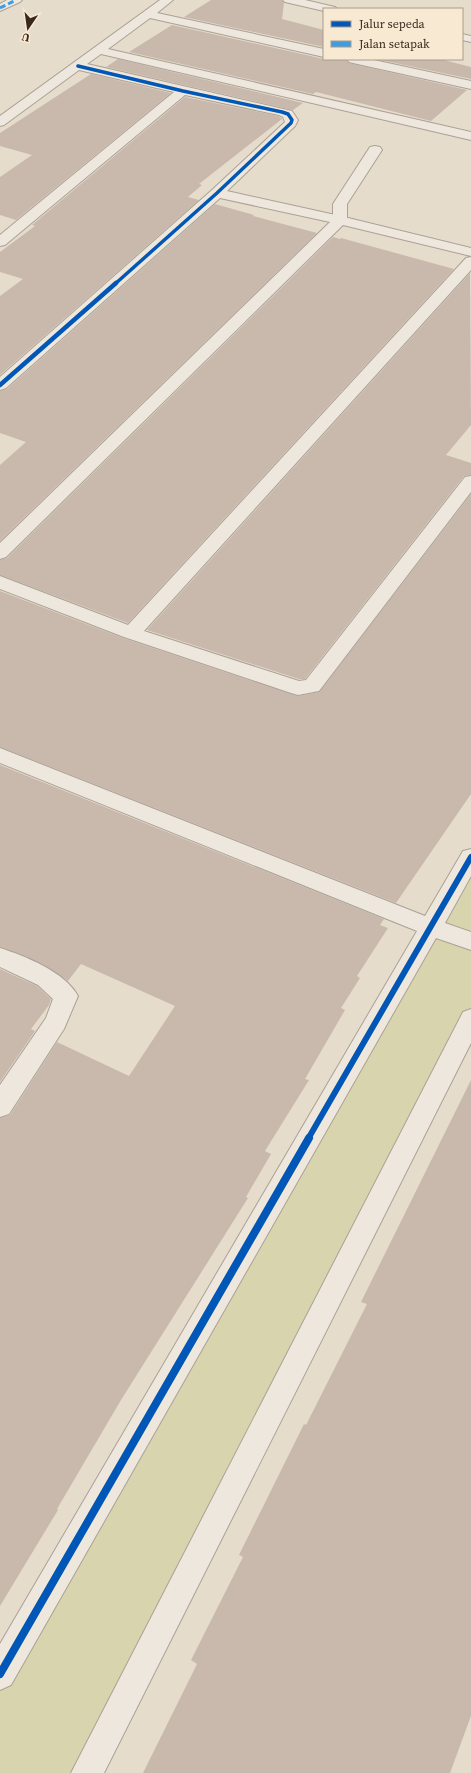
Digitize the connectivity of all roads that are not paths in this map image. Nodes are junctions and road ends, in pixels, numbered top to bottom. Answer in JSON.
{"nodes":[{"id":1,"x":16,"y":0,"type":"edge"},
{"id":2,"x":167,"y":0,"type":"edge"},
{"id":3,"x":289,"y":0,"type":"edge"},
{"id":4,"x":0,"y":8,"type":"edge"},
{"id":5,"x":326,"y":8,"type":"edge"},
{"id":6,"x":148,"y":14,"type":"junction"},
{"id":7,"x":99,"y":50,"type":"junction"},
{"id":8,"x":323,"y":53,"type":"edge"},
{"id":9,"x":358,"y":60,"type":"edge"},
{"id":10,"x":78,"y":66,"type":"junction"},
{"id":11,"x":471,"y":85,"type":"edge"},
{"id":12,"x":183,"y":91,"type":"junction"},
{"id":13,"x":0,"y":122,"type":"edge"},
{"id":14,"x":471,"y":136,"type":"edge"},
{"id":15,"x":374,"y":150,"type":"dead end"},
{"id":16,"x":217,"y":193,"type":"junction"},
{"id":17,"x":340,"y":220,"type":"junction"},
{"id":18,"x":0,"y":242,"type":"edge"},
{"id":19,"x":471,"y":252,"type":"edge"},
{"id":20,"x":471,"y":262,"type":"edge"},
{"id":21,"x":0,"y":385,"type":"edge"},
{"id":22,"x":471,"y":481,"type":"edge"},
{"id":23,"x":0,"y":553,"type":"edge"},
{"id":24,"x":0,"y":582,"type":"edge"},
{"id":25,"x":131,"y":633,"type":"junction"},
{"id":26,"x":0,"y":755,"type":"edge"},
{"id":27,"x":471,"y":857,"type":"edge"},
{"id":28,"x":431,"y":928,"type":"junction"},
{"id":29,"x":471,"y":941,"type":"edge"},
{"id":30,"x":0,"y":957,"type":"edge"},
{"id":31,"x":471,"y":1019,"type":"edge"},
{"id":32,"x":0,"y":1106,"type":"edge"},
{"id":33,"x":0,"y":1674,"type":"edge"},
{"id":34,"x":87,"y":1773,"type":"edge"}],
"edges":[{"from":1,"to":4,"type":"street"},
{"from":2,"to":6,"type":"street"},
{"from":3,"to":5,"type":"street"},
{"from":6,"to":7,"type":"street"},
{"from":6,"to":8,"type":"street"},
{"from":7,"to":10,"type":"street"},
{"from":7,"to":14,"type":"street"},
{"from":9,"to":11,"type":"street"},
{"from":10,"to":12,"type":"street"},
{"from":10,"to":13,"type":"street"},
{"from":12,"to":16,"type":"street"},
{"from":12,"to":18,"type":"street"},
{"from":15,"to":17,"type":"street"},
{"from":16,"to":17,"type":"street"},
{"from":16,"to":21,"type":"street"},
{"from":17,"to":19,"type":"street"},
{"from":17,"to":23,"type":"street"},
{"from":20,"to":25,"type":"street"},
{"from":22,"to":25,"type":"street"},
{"from":24,"to":25,"type":"street"},
{"from":26,"to":28,"type":"street"},
{"from":27,"to":28,"type":"street"},
{"from":28,"to":29,"type":"street"},
{"from":28,"to":33,"type":"street"},
{"from":30,"to":32,"type":"street"},
{"from":31,"to":34,"type":"street"}]}
